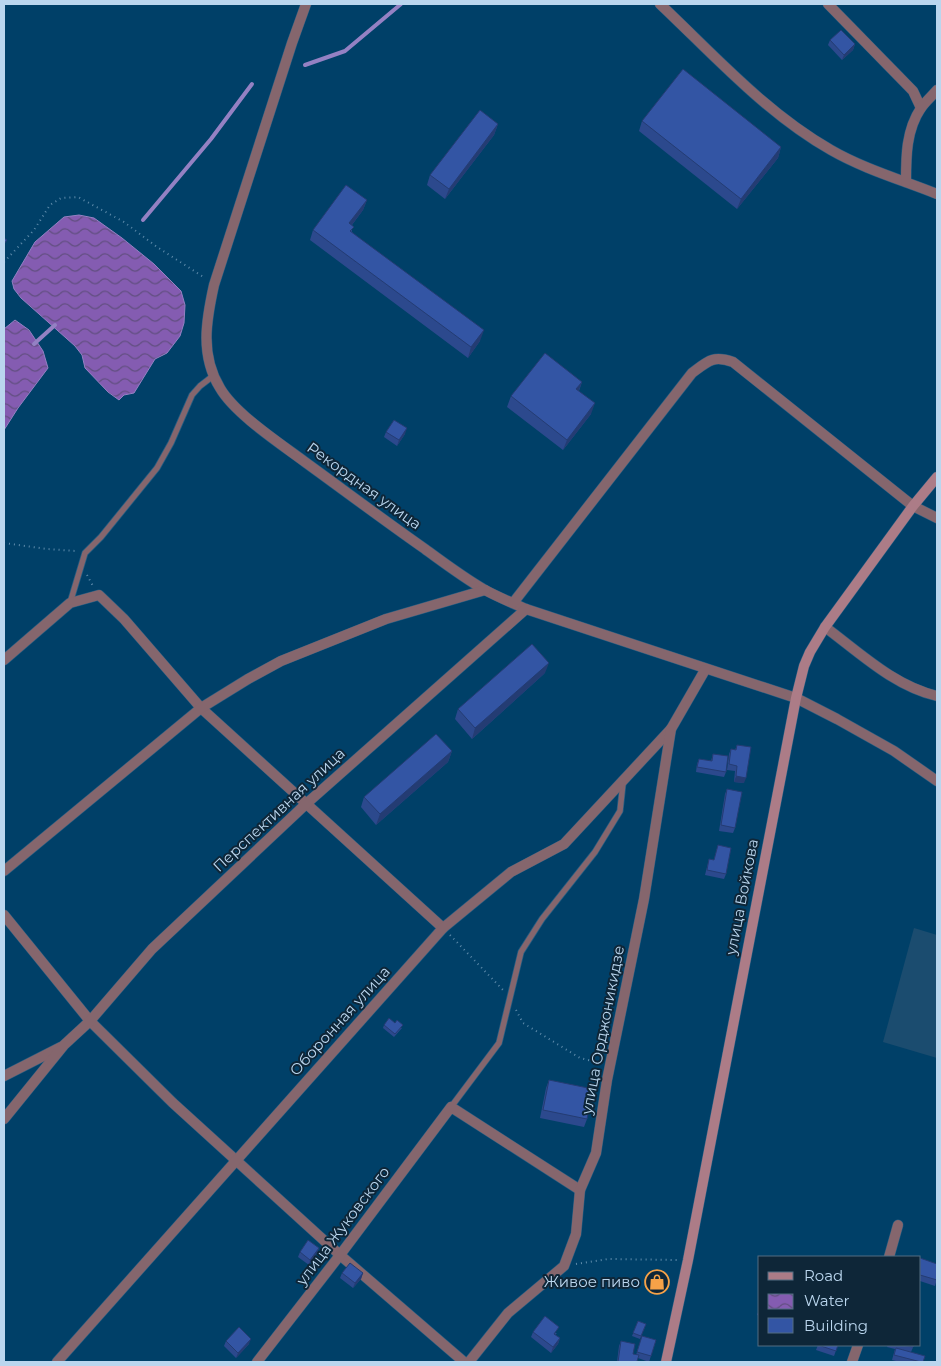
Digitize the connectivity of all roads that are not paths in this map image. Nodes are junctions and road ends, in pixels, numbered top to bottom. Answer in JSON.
{"nodes":[{"id":1,"x":306,"y":4,"type":"edge"},
{"id":2,"x":660,"y":4,"type":"edge"},
{"id":3,"x":828,"y":4,"type":"edge"},
{"id":4,"x":937,"y":90,"type":"edge"},
{"id":5,"x":921,"y":108,"type":"junction"},
{"id":6,"x":906,"y":182,"type":"junction"},
{"id":7,"x":937,"y":194,"type":"edge"},
{"id":8,"x":213,"y":376,"type":"junction"},
{"id":9,"x":937,"y":477,"type":"edge"},
{"id":10,"x":914,"y":506,"type":"junction"},
{"id":11,"x":937,"y":518,"type":"edge"},
{"id":12,"x":485,"y":590,"type":"junction"},
{"id":13,"x":70,"y":603,"type":"junction"},
{"id":14,"x":513,"y":603,"type":"junction"},
{"id":15,"x":526,"y":609,"type":"junction"},
{"id":16,"x":825,"y":627,"type":"junction"},
{"id":17,"x":4,"y":660,"type":"edge"},
{"id":18,"x":705,"y":670,"type":"junction"},
{"id":19,"x":937,"y":696,"type":"edge"},
{"id":20,"x":796,"y":698,"type":"junction"},
{"id":21,"x":201,"y":708,"type":"junction"},
{"id":22,"x":671,"y":729,"type":"junction"},
{"id":23,"x":623,"y":781,"type":"junction"},
{"id":24,"x":937,"y":781,"type":"edge"},
{"id":25,"x":306,"y":804,"type":"junction"},
{"id":26,"x":4,"y":871,"type":"edge"},
{"id":27,"x":4,"y":915,"type":"edge"},
{"id":28,"x":443,"y":928,"type":"junction"},
{"id":29,"x":90,"y":1021,"type":"junction"},
{"id":30,"x":64,"y":1045,"type":"junction"},
{"id":31,"x":4,"y":1076,"type":"edge"},
{"id":32,"x":451,"y":1107,"type":"junction"},
{"id":33,"x":4,"y":1119,"type":"edge"},
{"id":34,"x":236,"y":1161,"type":"junction"},
{"id":35,"x":580,"y":1190,"type":"junction"},
{"id":36,"x":898,"y":1225,"type":"dead end"},
{"id":37,"x":340,"y":1255,"type":"junction"},
{"id":38,"x":889,"y":1256,"type":"edge"},
{"id":39,"x":858,"y":1346,"type":"edge"},
{"id":40,"x":57,"y":1362,"type":"edge"},
{"id":41,"x":256,"y":1362,"type":"edge"},
{"id":42,"x":464,"y":1362,"type":"edge"},
{"id":43,"x":468,"y":1362,"type":"edge"},
{"id":44,"x":666,"y":1362,"type":"edge"},
{"id":45,"x":852,"y":1362,"type":"edge"}],
"edges":[{"from":1,"to":8,"type":"street","name":"Рекордная улица"},
{"from":2,"to":6,"type":"street"},
{"from":3,"to":5,"type":"street"},
{"from":4,"to":5,"type":"street"},
{"from":5,"to":6,"type":"street"},
{"from":6,"to":7,"type":"street"},
{"from":8,"to":12,"type":"street","name":"Рекордная улица"},
{"from":8,"to":13,"type":"lane"},
{"from":9,"to":10,"type":"street","name":"улица Войкова"},
{"from":10,"to":11,"type":"street"},
{"from":10,"to":14,"type":"street"},
{"from":10,"to":16,"type":"street","name":"улица Войкова"},
{"from":12,"to":14,"type":"street","name":"Рекордная улица"},
{"from":12,"to":21,"type":"street"},
{"from":13,"to":17,"type":"street"},
{"from":13,"to":21,"type":"street"},
{"from":14,"to":15,"type":"street","name":"Рекордная улица"},
{"from":15,"to":18,"type":"street","name":"Рекордная улица"},
{"from":15,"to":25,"type":"street","name":"Перспективная улица"},
{"from":16,"to":19,"type":"street"},
{"from":16,"to":20,"type":"street","name":"улица Войкова"},
{"from":18,"to":20,"type":"street","name":"Рекордная улица"},
{"from":18,"to":22,"type":"street","name":"улица Орджоникидзе"},
{"from":20,"to":24,"type":"street","name":"Рекордная улица"},
{"from":20,"to":44,"type":"street","name":"улица Войкова"},
{"from":21,"to":25,"type":"street"},
{"from":21,"to":26,"type":"street"},
{"from":22,"to":23,"type":"street","name":"Оборонная улица"},
{"from":22,"to":35,"type":"street","name":"улица Орджоникидзе"},
{"from":23,"to":28,"type":"street","name":"Оборонная улица"},
{"from":23,"to":32,"type":"lane"},
{"from":25,"to":28,"type":"street"},
{"from":25,"to":29,"type":"street","name":"Перспективная улица"},
{"from":27,"to":29,"type":"street"},
{"from":28,"to":34,"type":"street","name":"Оборонная улица"},
{"from":29,"to":30,"type":"street","name":"Перспективная улица"},
{"from":29,"to":34,"type":"street"},
{"from":30,"to":31,"type":"street","name":"Перспективная улица"},
{"from":30,"to":33,"type":"street","name":"Перспективная улица"},
{"from":32,"to":35,"type":"street"},
{"from":32,"to":37,"type":"street","name":"улица Жуковского"},
{"from":34,"to":37,"type":"street"},
{"from":34,"to":40,"type":"street","name":"Оборонная улица"},
{"from":35,"to":43,"type":"street","name":"улица Орджоникидзе"},
{"from":36,"to":38,"type":"street"},
{"from":37,"to":41,"type":"street","name":"улица Жуковского"},
{"from":37,"to":42,"type":"street"},
{"from":39,"to":45,"type":"street"}]}
